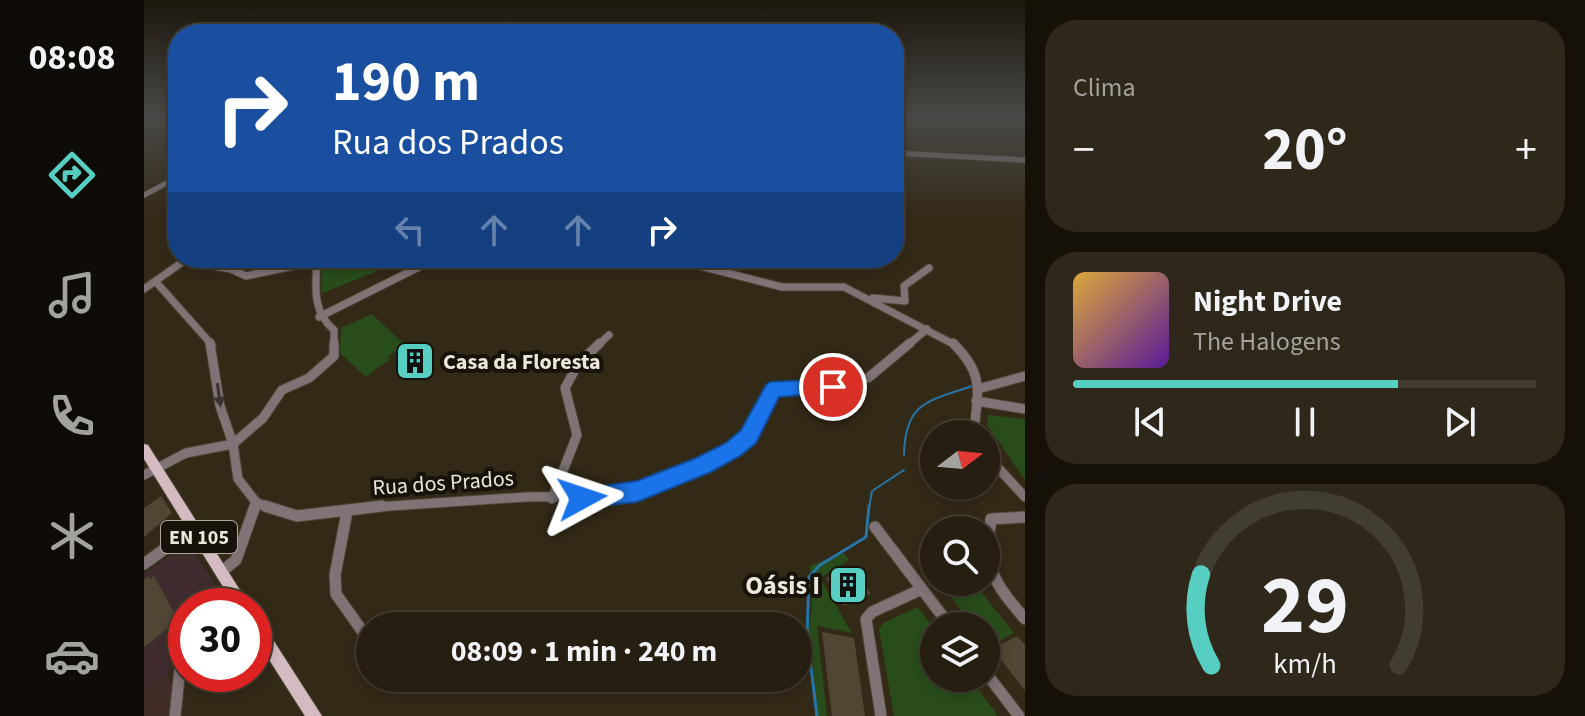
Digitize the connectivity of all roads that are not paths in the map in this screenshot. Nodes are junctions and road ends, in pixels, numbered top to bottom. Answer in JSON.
{"nodes":[{"id":1,"x":904,"y":154,"type":"edge"},
{"id":2,"x":1025,"y":160,"type":"edge"},
{"id":3,"x":168,"y":182,"type":"edge"},
{"id":4,"x":144,"y":195,"type":"edge"},
{"id":5,"x":174,"y":268,"type":"edge"},
{"id":6,"x":226,"y":268,"type":"edge"},
{"id":7,"x":279,"y":268,"type":"edge"},
{"id":8,"x":317,"y":268,"type":"edge"},
{"id":9,"x":420,"y":268,"type":"edge"},
{"id":10,"x":708,"y":268,"type":"edge"},
{"id":11,"x":929,"y":268,"type":"dead end"},
{"id":12,"x":246,"y":276,"type":"junction"},
{"id":13,"x":157,"y":283,"type":"junction"},
{"id":14,"x":250,"y":286,"type":"dead end"},
{"id":15,"x":144,"y":289,"type":"edge"},
{"id":16,"x":865,"y":296,"type":"junction"},
{"id":17,"x":319,"y":317,"type":"junction"},
{"id":18,"x":927,"y":329,"type":"junction"},
{"id":19,"x":609,"y":335,"type":"dead end"},
{"id":20,"x":1025,"y":376,"type":"edge"},
{"id":21,"x":978,"y":389,"type":"junction"},
{"id":22,"x":976,"y":401,"type":"junction"},
{"id":23,"x":1025,"y":409,"type":"edge"},
{"id":24,"x":975,"y":420,"type":"edge"},
{"id":25,"x":233,"y":444,"type":"junction"},
{"id":26,"x":144,"y":449,"type":"edge"},
{"id":27,"x":1000,"y":470,"type":"edge"},
{"id":28,"x":150,"y":472,"type":"edge"},
{"id":29,"x":1025,"y":497,"type":"edge"},
{"id":30,"x":552,"y":499,"type":"junction"},
{"id":31,"x":256,"y":502,"type":"junction"},
{"id":32,"x":347,"y":512,"type":"junction"},
{"id":33,"x":1025,"y":517,"type":"edge"},
{"id":34,"x":875,"y":527,"type":"dead end"},
{"id":35,"x":193,"y":528,"type":"junction"},
{"id":36,"x":144,"y":564,"type":"edge"},
{"id":37,"x":221,"y":572,"type":"junction"},
{"id":38,"x":920,"y":586,"type":"edge"},
{"id":39,"x":228,"y":588,"type":"edge"},
{"id":40,"x":920,"y":590,"type":"edge"},
{"id":41,"x":927,"y":596,"type":"edge"},
{"id":42,"x":939,"y":612,"type":"edge"},
{"id":43,"x":1025,"y":619,"type":"edge"},
{"id":44,"x":356,"y":622,"type":"edge"},
{"id":45,"x":272,"y":651,"type":"edge"},
{"id":46,"x":1000,"y":691,"type":"edge"},
{"id":47,"x":178,"y":692,"type":"edge"},
{"id":48,"x":175,"y":716,"type":"edge"},
{"id":49,"x":314,"y":716,"type":"edge"},
{"id":50,"x":881,"y":716,"type":"edge"},
{"id":51,"x":1019,"y":716,"type":"edge"}],
"edges":[{"from":1,"to":2,"type":"street"},
{"from":3,"to":4,"type":"street"},
{"from":5,"to":13,"type":"street"},
{"from":6,"to":12,"type":"street"},
{"from":7,"to":12,"type":"street"},
{"from":8,"to":17,"type":"street"},
{"from":9,"to":17,"type":"street"},
{"from":10,"to":16,"type":"street"},
{"from":11,"to":16,"type":"street"},
{"from":12,"to":14,"type":"street"},
{"from":13,"to":15,"type":"street"},
{"from":13,"to":25,"type":"street","one_way":true},
{"from":16,"to":18,"type":"street"},
{"from":17,"to":25,"type":"street"},
{"from":18,"to":21,"type":"street"},
{"from":18,"to":30,"type":"street","name":"Rua dos Prados"},
{"from":19,"to":30,"type":"street"},
{"from":20,"to":21,"type":"street"},
{"from":21,"to":22,"type":"street"},
{"from":22,"to":23,"type":"street"},
{"from":22,"to":24,"type":"street"},
{"from":25,"to":28,"type":"street"},
{"from":25,"to":31,"type":"street"},
{"from":26,"to":28,"type":"main road","number":"EN 105"},
{"from":27,"to":29,"type":"street"},
{"from":28,"to":35,"type":"main road","number":"EN 105"},
{"from":30,"to":32,"type":"street","name":"Rua dos Prados"},
{"from":31,"to":32,"type":"street","name":"Rua dos Prados"},
{"from":31,"to":37,"type":"street"},
{"from":32,"to":44,"type":"street"},
{"from":33,"to":43,"type":"street"},
{"from":34,"to":38,"type":"street"},
{"from":35,"to":36,"type":"street"},
{"from":35,"to":37,"type":"main road","number":"EN 105"},
{"from":37,"to":39,"type":"main road","number":"EN 105"},
{"from":40,"to":50,"type":"street"},
{"from":41,"to":42,"type":"street"},
{"from":45,"to":49,"type":"main road"},
{"from":46,"to":51,"type":"street"},
{"from":47,"to":48,"type":"street"}]}
